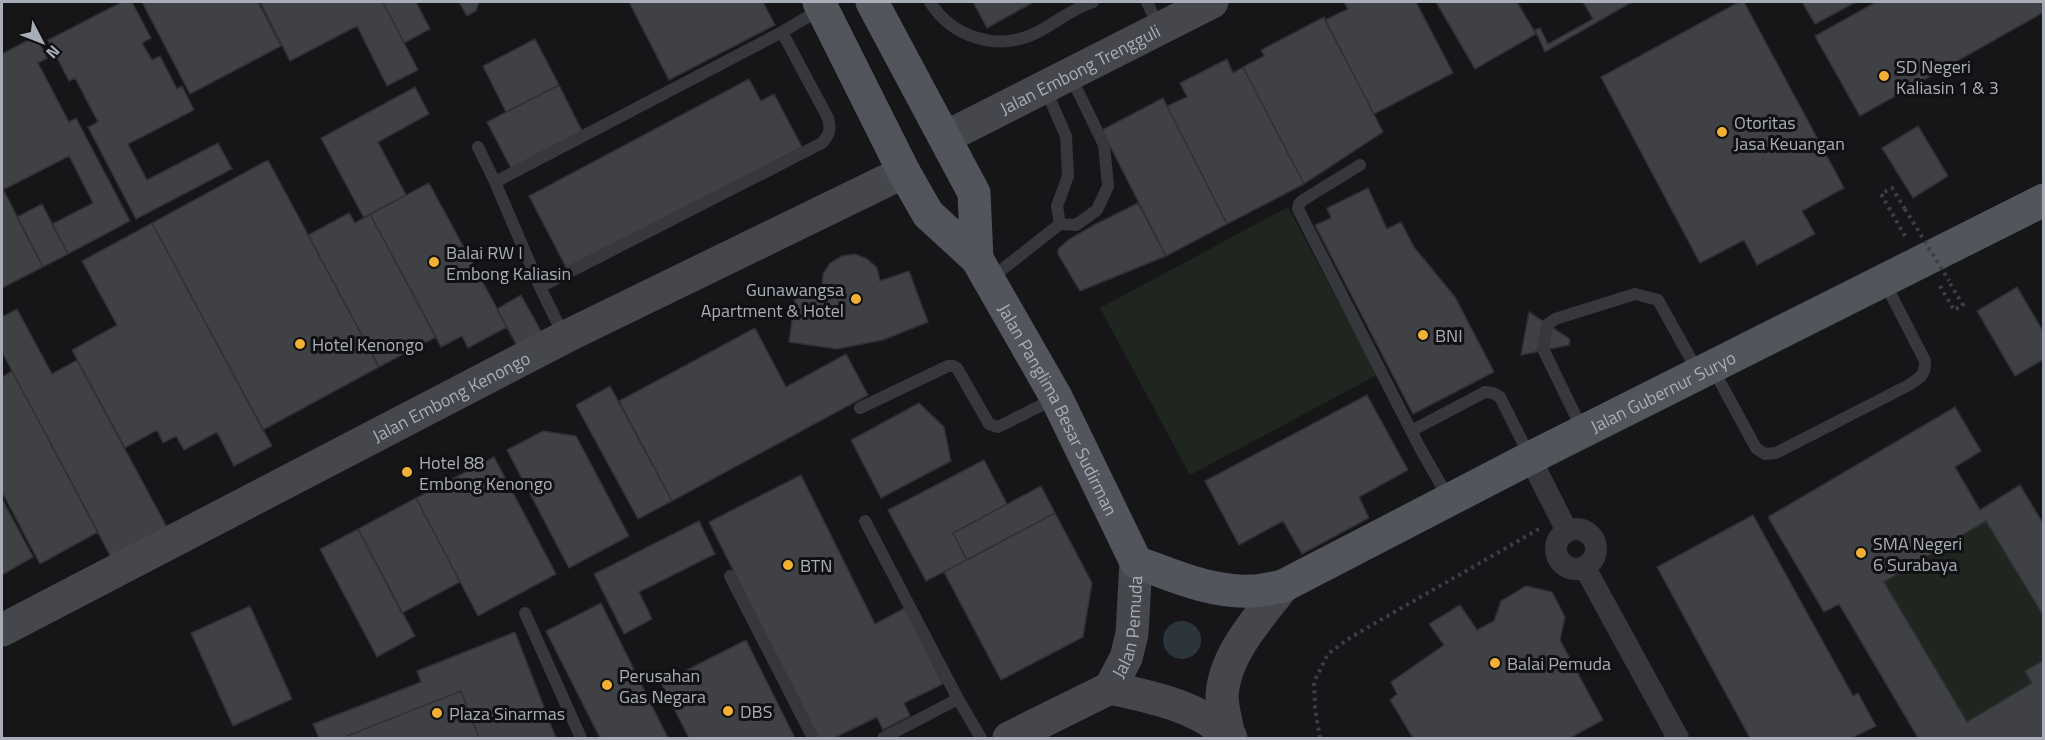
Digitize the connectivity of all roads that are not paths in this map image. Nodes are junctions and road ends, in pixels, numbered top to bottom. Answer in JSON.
{"nodes":[{"id":1,"x":872,"y":2,"type":"edge"},
{"id":2,"x":930,"y":2,"type":"edge"},
{"id":3,"x":1093,"y":2,"type":"edge"},
{"id":4,"x":1204,"y":4,"type":"edge"},
{"id":5,"x":820,"y":5,"type":"edge"},
{"id":6,"x":1153,"y":15,"type":"edge"},
{"id":7,"x":782,"y":32,"type":"junction"},
{"id":8,"x":1057,"y":80,"type":"junction"},
{"id":9,"x":946,"y":137,"type":"junction"},
{"id":10,"x":478,"y":147,"type":"dead end"},
{"id":11,"x":1360,"y":165,"type":"dead end"},
{"id":12,"x":904,"y":172,"type":"junction"},
{"id":13,"x":495,"y":182,"type":"junction"},
{"id":14,"x":2043,"y":200,"type":"edge"},
{"id":15,"x":1060,"y":224,"type":"junction"},
{"id":16,"x":983,"y":269,"type":"junction"},
{"id":17,"x":1883,"y":280,"type":"junction"},
{"id":18,"x":540,"y":287,"type":"junction"},
{"id":19,"x":565,"y":337,"type":"junction"},
{"id":20,"x":1705,"y":370,"type":"junction"},
{"id":21,"x":1056,"y":397,"type":"junction"},
{"id":22,"x":860,"y":408,"type":"dead end"},
{"id":23,"x":1411,"y":431,"type":"junction"},
{"id":24,"x":1583,"y":431,"type":"junction"},
{"id":25,"x":1530,"y":458,"type":"junction"},
{"id":26,"x":1450,"y":500,"type":"junction"},
{"id":27,"x":865,"y":520,"type":"dead end"},
{"id":28,"x":1136,"y":562,"type":"junction"},
{"id":29,"x":730,"y":576,"type":"dead end"},
{"id":30,"x":1283,"y":586,"type":"junction"},
{"id":31,"x":525,"y":613,"type":"dead end"},
{"id":32,"x":2,"y":630,"type":"edge"},
{"id":33,"x":1110,"y":688,"type":"junction"},
{"id":34,"x":958,"y":699,"type":"junction"},
{"id":35,"x":1230,"y":737,"type":"edge"},
{"id":36,"x":581,"y":738,"type":"edge"},
{"id":37,"x":813,"y":738,"type":"edge"},
{"id":38,"x":883,"y":738,"type":"edge"},
{"id":39,"x":981,"y":738,"type":"edge"},
{"id":40,"x":1009,"y":738,"type":"edge"},
{"id":41,"x":1678,"y":738,"type":"edge"}],
"edges":[{"from":1,"to":9,"type":"main road","name":"Jalan Panglima Besar Sudirman"},
{"from":2,"to":3,"type":"lane"},
{"from":4,"to":6,"type":"street","name":"Jalan Embong Trengguli"},
{"from":5,"to":7,"type":"lane"},
{"from":5,"to":12,"type":"main road","name":"Jalan Panglima Besar Sudirman"},
{"from":6,"to":8,"type":"street","name":"Jalan Embong Trengguli"},
{"from":7,"to":13,"type":"lane"},
{"from":7,"to":18,"type":"lane"},
{"from":8,"to":9,"type":"street","name":"Jalan Embong Trengguli"},
{"from":8,"to":15,"type":"lane"},
{"from":8,"to":15,"type":"lane"},
{"from":9,"to":16,"type":"main road","name":"Jalan Panglima Besar Sudirman"},
{"from":10,"to":13,"type":"lane"},
{"from":11,"to":23,"type":"lane"},
{"from":12,"to":16,"type":"main road","name":"Jalan Panglima Besar Sudirman"},
{"from":12,"to":19,"type":"street","name":"Jalan Embong Kenongo"},
{"from":13,"to":18,"type":"lane"},
{"from":14,"to":17,"type":"main road","name":"Jalan Gubernur Suryo"},
{"from":15,"to":16,"type":"lane"},
{"from":16,"to":21,"type":"main road","name":"Jalan Panglima Besar Sudirman"},
{"from":17,"to":20,"type":"main road","name":"Jalan Gubernur Suryo"},
{"from":17,"to":20,"type":"lane"},
{"from":18,"to":19,"type":"lane"},
{"from":19,"to":32,"type":"street","name":"Jalan Embong Kenongo"},
{"from":20,"to":24,"type":"main road","name":"Jalan Gubernur Suryo"},
{"from":20,"to":24,"type":"lane"},
{"from":21,"to":22,"type":"lane"},
{"from":21,"to":28,"type":"main road","name":"Jalan Panglima Besar Sudirman"},
{"from":23,"to":25,"type":"lane"},
{"from":23,"to":26,"type":"lane"},
{"from":24,"to":25,"type":"main road","name":"Jalan Gubernur Suryo"},
{"from":25,"to":26,"type":"main road","name":"Jalan Gubernur Suryo"},
{"from":25,"to":41,"type":"street"},
{"from":26,"to":30,"type":"main road","name":"Jalan Gubernur Suryo"},
{"from":27,"to":34,"type":"lane"},
{"from":28,"to":30,"type":"main road","name":"Jalan Gubernur Suryo"},
{"from":28,"to":33,"type":"street","name":"Jalan Pemuda"},
{"from":29,"to":37,"type":"lane"},
{"from":30,"to":35,"type":"street","name":"Jalan Gubernur Suryo"},
{"from":31,"to":36,"type":"lane"},
{"from":33,"to":35,"type":"street","name":"Jalan Pemuda"},
{"from":33,"to":40,"type":"street","name":"Jalan Pemuda"},
{"from":34,"to":38,"type":"lane"},
{"from":34,"to":39,"type":"lane"}]}
